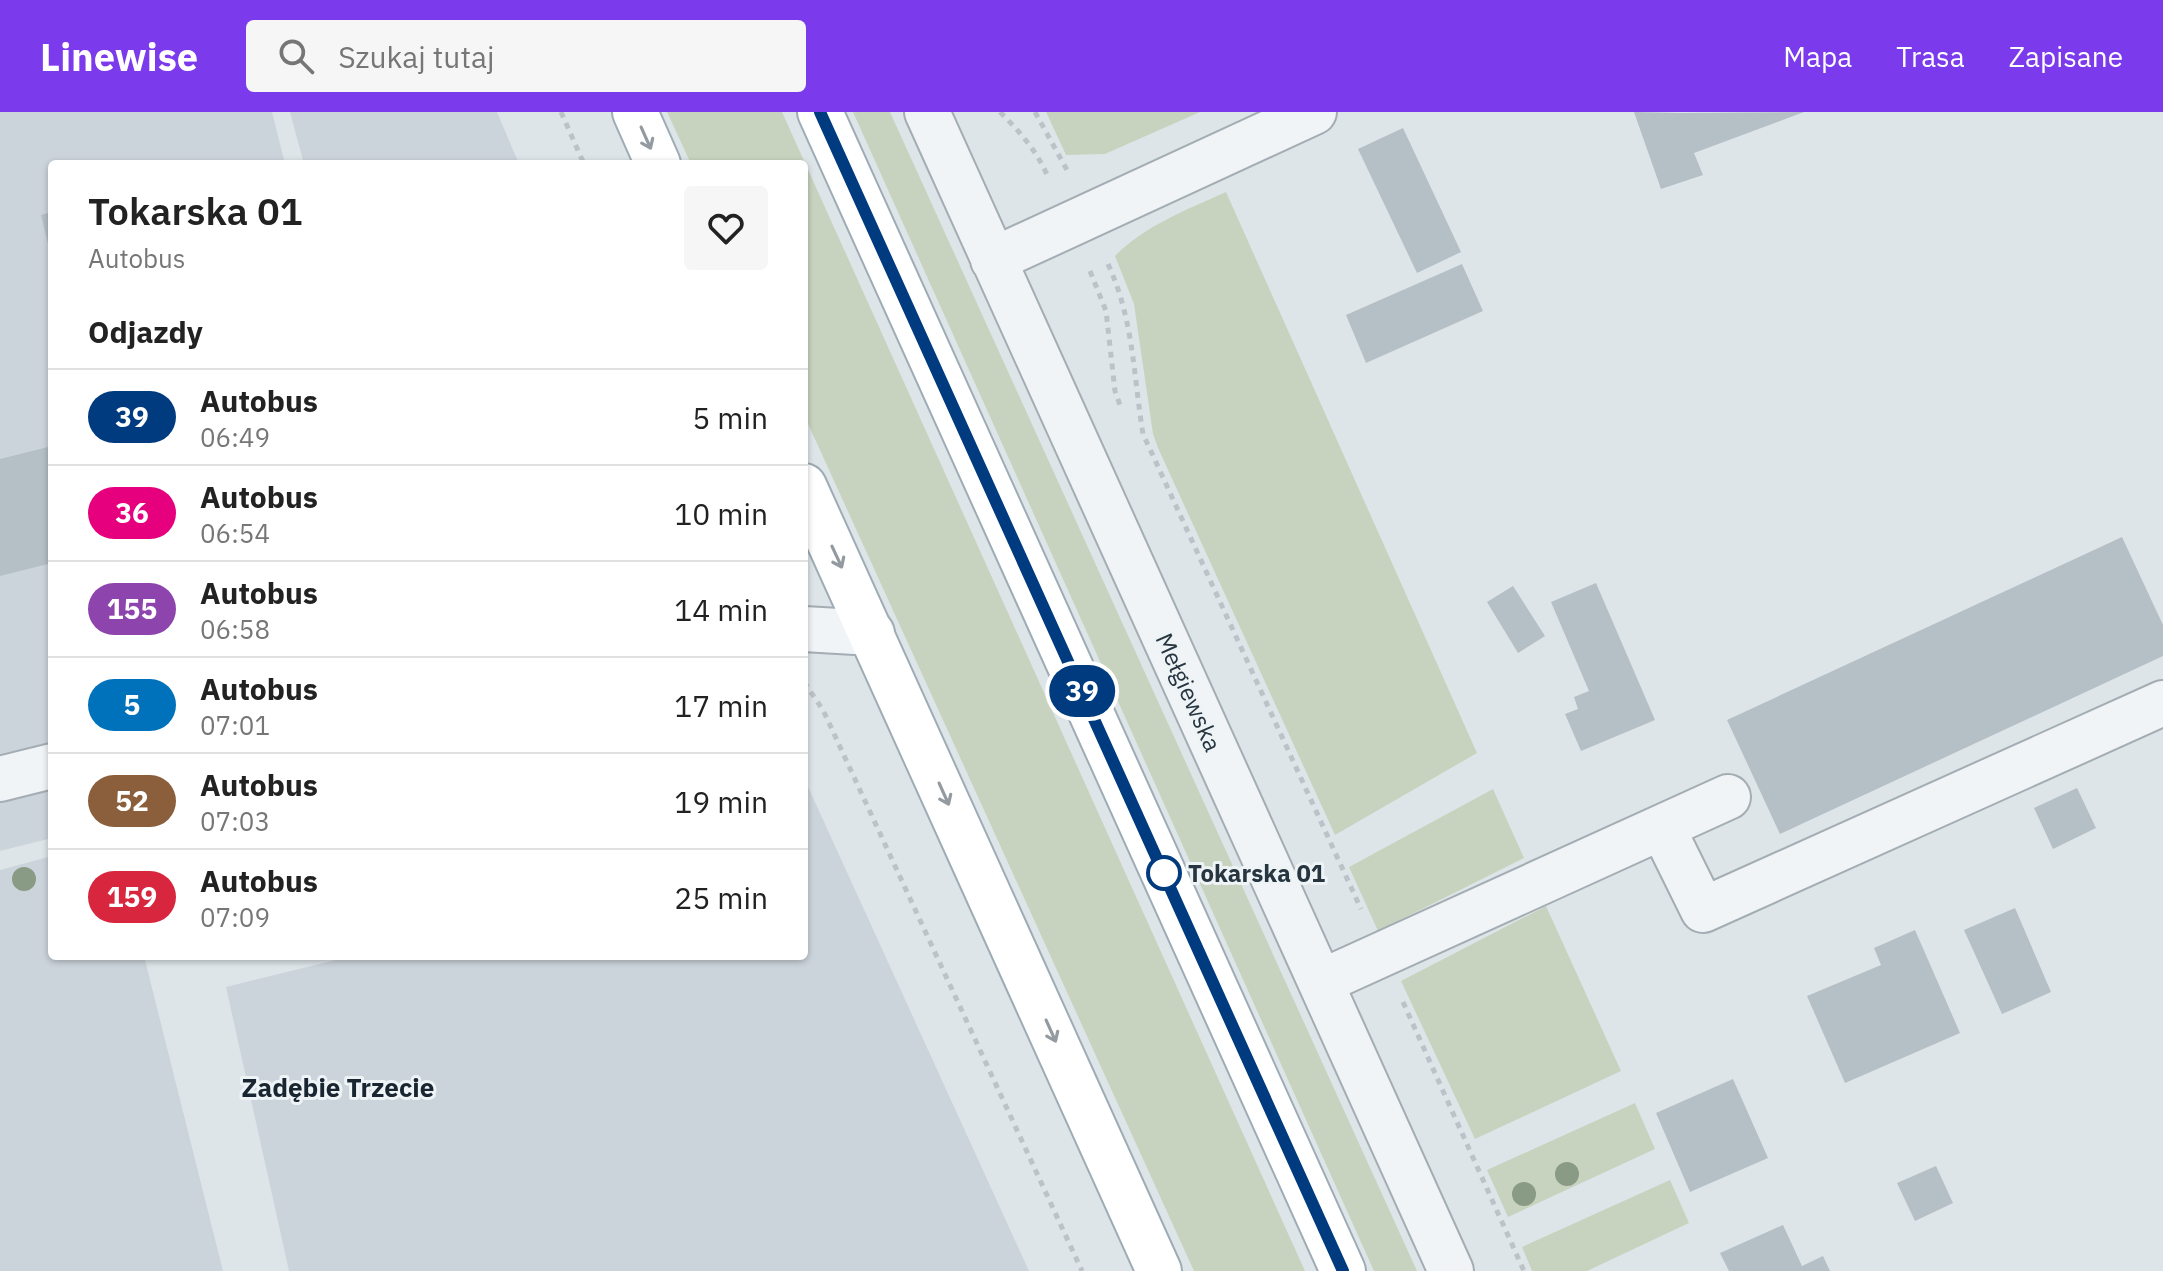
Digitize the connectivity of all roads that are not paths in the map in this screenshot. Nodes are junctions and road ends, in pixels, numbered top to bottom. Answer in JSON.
{"nodes":[{"id":1,"x":635,"y":112,"type":"edge"},
{"id":2,"x":820,"y":112,"type":"edge"},
{"id":3,"x":927,"y":112,"type":"edge"},
{"id":4,"x":1314,"y":112,"type":"edge"},
{"id":5,"x":656,"y":160,"type":"edge"},
{"id":6,"x":993,"y":260,"type":"junction"},
{"id":7,"x":808,"y":495,"type":"edge"},
{"id":8,"x":808,"y":629,"type":"edge"},
{"id":9,"x":872,"y":633,"type":"junction"},
{"id":10,"x":2163,"y":703,"type":"edge"},
{"id":11,"x":48,"y":767,"type":"edge"},
{"id":12,"x":0,"y":779,"type":"edge"},
{"id":13,"x":1728,"y":797,"type":"dead end"},
{"id":14,"x":1662,"y":827,"type":"junction"},
{"id":15,"x":1321,"y":982,"type":"junction"},
{"id":16,"x":1159,"y":1271,"type":"edge"},
{"id":17,"x":1343,"y":1271,"type":"edge"},
{"id":18,"x":1451,"y":1271,"type":"edge"}],
"edges":[{"from":1,"to":5,"type":"main road","one_way":true},
{"from":2,"to":17,"type":"main road"},
{"from":3,"to":6,"type":"street","name":"Mełgiewska"},
{"from":4,"to":6,"type":"street"},
{"from":6,"to":15,"type":"street","name":"Mełgiewska"},
{"from":7,"to":9,"type":"main road","one_way":true},
{"from":8,"to":9,"type":"street"},
{"from":9,"to":16,"type":"main road","one_way":true},
{"from":10,"to":14,"type":"street"},
{"from":11,"to":12,"type":"street"},
{"from":13,"to":14,"type":"street"},
{"from":14,"to":15,"type":"street"},
{"from":15,"to":18,"type":"street","name":"Mełgiewska"}]}
